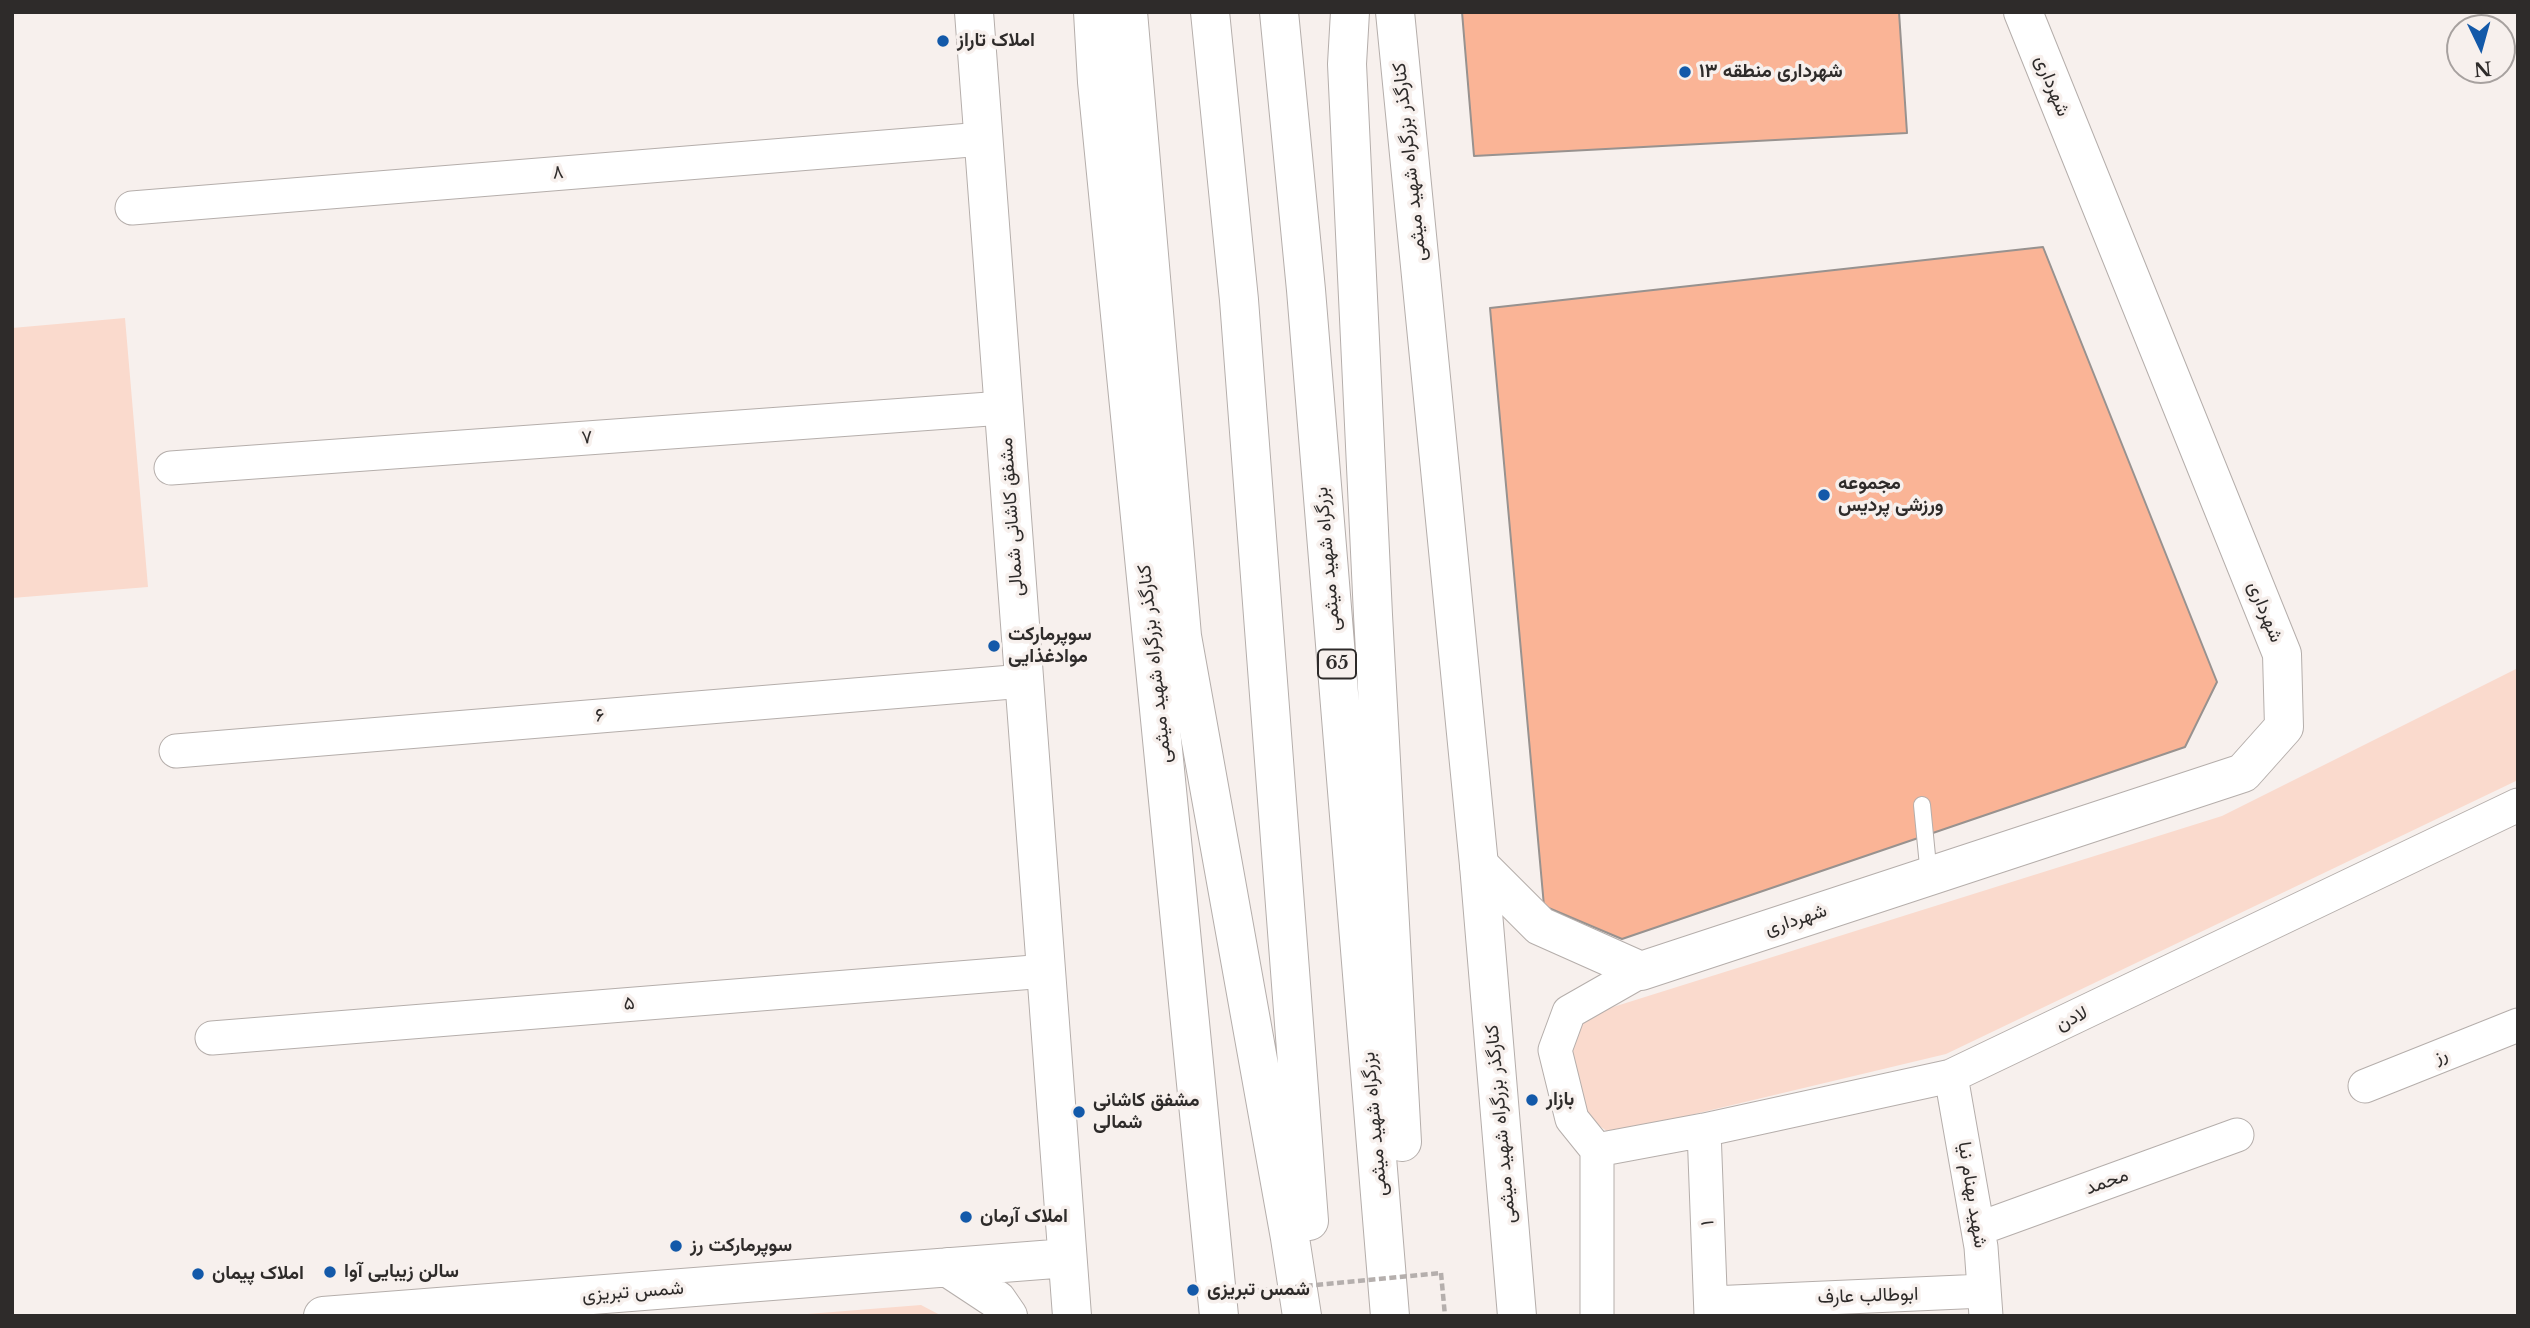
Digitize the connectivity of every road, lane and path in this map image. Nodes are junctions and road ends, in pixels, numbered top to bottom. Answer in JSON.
{"nodes":[{"id":1,"x":974,"y":12,"type":"edge"},
{"id":2,"x":1093,"y":12,"type":"edge"},
{"id":3,"x":1128,"y":12,"type":"edge"},
{"id":4,"x":1210,"y":12,"type":"edge"},
{"id":5,"x":1279,"y":12,"type":"edge"},
{"id":6,"x":1350,"y":12,"type":"edge"},
{"id":7,"x":1395,"y":12,"type":"edge"},
{"id":8,"x":2022,"y":12,"type":"edge"},
{"id":9,"x":983,"y":139,"type":"junction"},
{"id":10,"x":132,"y":208,"type":"dead end"},
{"id":11,"x":1003,"y":408,"type":"junction"},
{"id":12,"x":171,"y":468,"type":"dead end"},
{"id":13,"x":1024,"y":681,"type":"junction"},
{"id":14,"x":176,"y":751,"type":"dead end"},
{"id":15,"x":1922,"y":804,"type":"dead end"},
{"id":16,"x":2518,"y":805,"type":"edge"},
{"id":17,"x":1479,"y":865,"type":"junction"},
{"id":18,"x":1929,"y":876,"type":"junction"},
{"id":19,"x":1046,"y":971,"type":"junction"},
{"id":20,"x":1640,"y":971,"type":"junction"},
{"id":21,"x":2518,"y":1025,"type":"edge"},
{"id":22,"x":212,"y":1038,"type":"dead end"},
{"id":23,"x":1951,"y":1076,"type":"junction"},
{"id":24,"x":2365,"y":1086,"type":"dead end"},
{"id":25,"x":1704,"y":1130,"type":"junction"},
{"id":26,"x":2237,"y":1135,"type":"dead end"},
{"id":27,"x":1597,"y":1150,"type":"junction"},
{"id":28,"x":1978,"y":1229,"type":"junction"},
{"id":29,"x":1067,"y":1258,"type":"junction"},
{"id":30,"x":947,"y":1267,"type":"junction"},
{"id":31,"x":1985,"y":1303,"type":"edge"},
{"id":32,"x":1231,"y":1304,"type":"edge"},
{"id":33,"x":1711,"y":1309,"type":"edge"},
{"id":34,"x":324,"y":1316,"type":"edge"},
{"id":35,"x":1009,"y":1316,"type":"edge"},
{"id":36,"x":1072,"y":1316,"type":"edge"},
{"id":37,"x":1302,"y":1316,"type":"edge"},
{"id":38,"x":1316,"y":1316,"type":"edge"},
{"id":39,"x":1390,"y":1316,"type":"edge"},
{"id":40,"x":1411,"y":1316,"type":"edge"},
{"id":41,"x":1445,"y":1316,"type":"edge"},
{"id":42,"x":1517,"y":1316,"type":"edge"},
{"id":43,"x":1597,"y":1316,"type":"edge"}],
"edges":[{"from":1,"to":9,"type":"main road","name":"مشفق کاشانی شمالی"},
{"from":2,"to":32,"type":"main road","name":"کنارگذر بزرگراه شهید میثمی"},
{"from":3,"to":37,"type":"main road"},
{"from":4,"to":38,"type":"main road"},
{"from":5,"to":39,"type":"main road","name":"بزرگراه شهید میثمی","number":"65"},
{"from":6,"to":40,"type":"main road"},
{"from":7,"to":17,"type":"main road","name":"کنارگذر بزرگراه شهید میثمی"},
{"from":8,"to":18,"type":"main road","name":"شهرداری"},
{"from":9,"to":10,"type":"street","name":"۸"},
{"from":9,"to":11,"type":"main road","name":"مشفق کاشانی شمالی"},
{"from":11,"to":12,"type":"street","name":"۷"},
{"from":11,"to":13,"type":"main road","name":"مشفق کاشانی شمالی"},
{"from":13,"to":14,"type":"street","name":"۶"},
{"from":13,"to":19,"type":"main road","name":"مشفق کاشانی شمالی"},
{"from":15,"to":18,"type":"lane"},
{"from":16,"to":23,"type":"street","name":"لادن"},
{"from":17,"to":20,"type":"main road"},
{"from":17,"to":42,"type":"main road","name":"کنارگذر بزرگراه شهید میثمی"},
{"from":18,"to":20,"type":"main road","name":"شهرداری"},
{"from":19,"to":22,"type":"street","name":"۵"},
{"from":19,"to":29,"type":"main road","name":"مشفق کاشانی شمالی"},
{"from":20,"to":27,"type":"street"},
{"from":21,"to":24,"type":"street","name":"رز"},
{"from":23,"to":25,"type":"street","name":"لادن"},
{"from":23,"to":28,"type":"street","name":"شهید بهنام نیا"},
{"from":25,"to":27,"type":"street","name":"لادن"},
{"from":25,"to":33,"type":"street","name":"۱"},
{"from":26,"to":28,"type":"street","name":"محمد"},
{"from":27,"to":43,"type":"street"},
{"from":28,"to":31,"type":"street","name":"شهید بهنام نیا"},
{"from":29,"to":30,"type":"main road","name":"شمس تبریزی"},
{"from":29,"to":36,"type":"main road","name":"مشفق کاشانی شمالی"},
{"from":30,"to":34,"type":"main road","name":"شمس تبریزی"},
{"from":30,"to":35,"type":"main road"},
{"from":31,"to":33,"type":"street","name":"ابوطالب عارف"},
{"from":32,"to":41,"type":"path","bridge":true}]}
